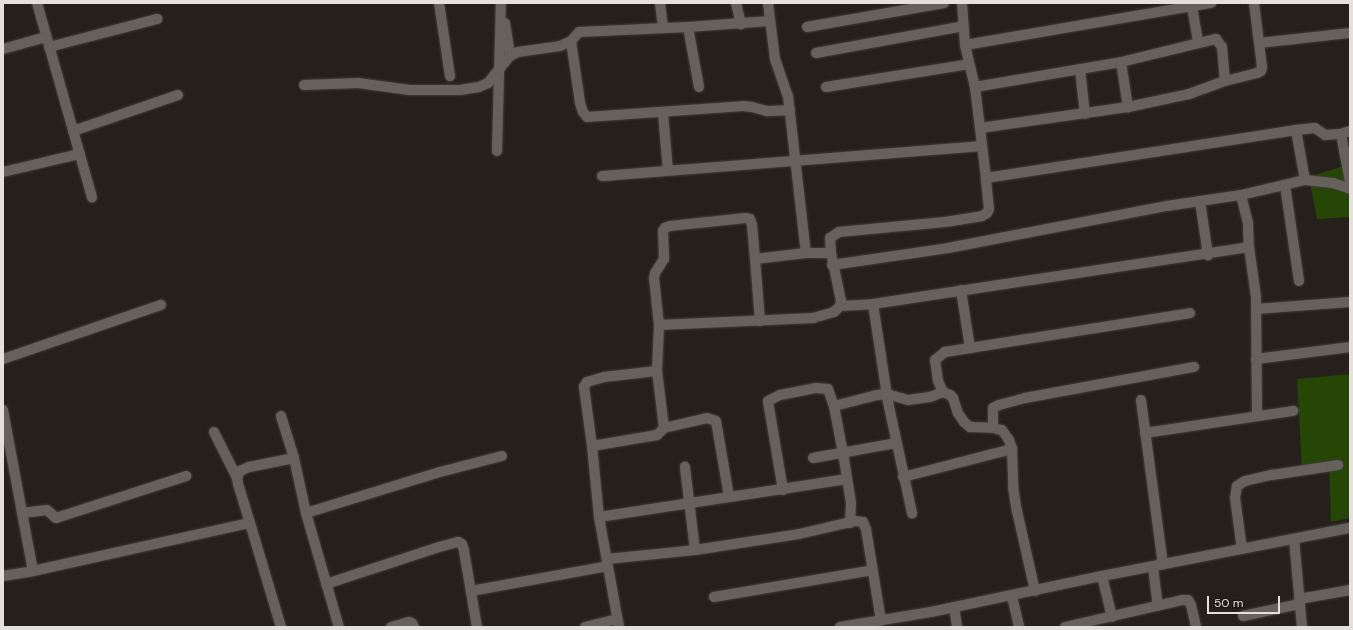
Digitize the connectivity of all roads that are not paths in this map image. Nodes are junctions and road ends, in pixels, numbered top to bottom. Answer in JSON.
{"nodes":[{"id":1,"x":37,"y":3,"type":"edge"},
{"id":2,"x":439,"y":3,"type":"edge"},
{"id":3,"x":501,"y":3,"type":"edge"},
{"id":4,"x":660,"y":3,"type":"edge"},
{"id":5,"x":736,"y":3,"type":"edge"},
{"id":6,"x":768,"y":3,"type":"edge"},
{"id":7,"x":944,"y":3,"type":"edge"},
{"id":8,"x":962,"y":3,"type":"edge"},
{"id":9,"x":1211,"y":3,"type":"edge"},
{"id":10,"x":1254,"y":3,"type":"edge"},
{"id":11,"x":1192,"y":7,"type":"junction"},
{"id":12,"x":157,"y":19,"type":"dead end"},
{"id":13,"x":770,"y":21,"type":"junction"},
{"id":14,"x":741,"y":24,"type":"junction"},
{"id":15,"x":807,"y":26,"type":"dead end"},
{"id":16,"x":964,"y":26,"type":"junction"},
{"id":17,"x":688,"y":27,"type":"junction"},
{"id":18,"x":663,"y":28,"type":"junction"},
{"id":19,"x":1350,"y":33,"type":"edge"},
{"id":20,"x":571,"y":41,"type":"junction"},
{"id":21,"x":48,"y":42,"type":"junction"},
{"id":22,"x":1198,"y":42,"type":"junction"},
{"id":23,"x":1259,"y":43,"type":"junction"},
{"id":24,"x":965,"y":45,"type":"junction"},
{"id":25,"x":3,"y":49,"type":"edge"},
{"id":26,"x":816,"y":53,"type":"dead end"},
{"id":27,"x":510,"y":56,"type":"junction"},
{"id":28,"x":1121,"y":62,"type":"junction"},
{"id":29,"x":969,"y":64,"type":"junction"},
{"id":30,"x":499,"y":68,"type":"junction"},
{"id":31,"x":1080,"y":69,"type":"junction"},
{"id":32,"x":450,"y":76,"type":"dead end"},
{"id":33,"x":1225,"y":81,"type":"junction"},
{"id":34,"x":304,"y":85,"type":"dead end"},
{"id":35,"x":699,"y":87,"type":"dead end"},
{"id":36,"x":826,"y":87,"type":"dead end"},
{"id":37,"x":975,"y":87,"type":"junction"},
{"id":38,"x":178,"y":95,"type":"dead end"},
{"id":39,"x":1128,"y":107,"type":"junction"},
{"id":40,"x":790,"y":110,"type":"junction"},
{"id":41,"x":663,"y":113,"type":"junction"},
{"id":42,"x":1085,"y":114,"type":"junction"},
{"id":43,"x":980,"y":128,"type":"junction"},
{"id":44,"x":1296,"y":130,"type":"junction"},
{"id":45,"x":73,"y":131,"type":"junction"},
{"id":46,"x":1345,"y":132,"type":"edge"},
{"id":47,"x":981,"y":146,"type":"junction"},
{"id":48,"x":497,"y":151,"type":"dead end"},
{"id":49,"x":80,"y":154,"type":"junction"},
{"id":50,"x":795,"y":160,"type":"junction"},
{"id":51,"x":668,"y":171,"type":"junction"},
{"id":52,"x":3,"y":172,"type":"edge"},
{"id":53,"x":602,"y":176,"type":"dead end"},
{"id":54,"x":986,"y":178,"type":"junction"},
{"id":55,"x":1305,"y":180,"type":"junction"},
{"id":56,"x":1350,"y":182,"type":"edge"},
{"id":57,"x":1286,"y":185,"type":"junction"},
{"id":58,"x":1350,"y":189,"type":"edge"},
{"id":59,"x":1241,"y":195,"type":"junction"},
{"id":60,"x":92,"y":197,"type":"dead end"},
{"id":61,"x":1200,"y":201,"type":"junction"},
{"id":62,"x":1249,"y":247,"type":"junction"},
{"id":63,"x":806,"y":253,"type":"junction"},
{"id":64,"x":830,"y":253,"type":"junction"},
{"id":65,"x":1208,"y":255,"type":"junction"},
{"id":66,"x":755,"y":260,"type":"junction"},
{"id":67,"x":832,"y":265,"type":"junction"},
{"id":68,"x":1299,"y":281,"type":"dead end"},
{"id":69,"x":961,"y":290,"type":"junction"},
{"id":70,"x":1350,"y":302,"type":"edge"},
{"id":71,"x":873,"y":304,"type":"junction"},
{"id":72,"x":161,"y":305,"type":"dead end"},
{"id":73,"x":840,"y":306,"type":"junction"},
{"id":74,"x":1257,"y":309,"type":"junction"},
{"id":75,"x":1190,"y":313,"type":"dead end"},
{"id":76,"x":760,"y":321,"type":"junction"},
{"id":77,"x":659,"y":325,"type":"junction"},
{"id":78,"x":1350,"y":347,"type":"edge"},
{"id":79,"x":970,"y":348,"type":"junction"},
{"id":80,"x":3,"y":358,"type":"edge"},
{"id":81,"x":1256,"y":359,"type":"junction"},
{"id":82,"x":1194,"y":367,"type":"dead end"},
{"id":83,"x":657,"y":372,"type":"junction"},
{"id":84,"x":942,"y":392,"type":"junction"},
{"id":85,"x":887,"y":394,"type":"junction"},
{"id":86,"x":1141,"y":400,"type":"dead end"},
{"id":87,"x":834,"y":406,"type":"junction"},
{"id":88,"x":3,"y":410,"type":"edge"},
{"id":89,"x":1293,"y":411,"type":"dead end"},
{"id":90,"x":1257,"y":415,"type":"junction"},
{"id":91,"x":281,"y":416,"type":"dead end"},
{"id":92,"x":664,"y":428,"type":"junction"},
{"id":93,"x":993,"y":428,"type":"junction"},
{"id":94,"x":214,"y":432,"type":"dead end"},
{"id":95,"x":1145,"y":433,"type":"junction"},
{"id":96,"x":896,"y":443,"type":"junction"},
{"id":97,"x":592,"y":446,"type":"junction"},
{"id":98,"x":1012,"y":449,"type":"junction"},
{"id":99,"x":843,"y":453,"type":"junction"},
{"id":100,"x":502,"y":456,"type":"dead end"},
{"id":101,"x":294,"y":458,"type":"junction"},
{"id":102,"x":813,"y":458,"type":"dead end"},
{"id":103,"x":1338,"y":465,"type":"dead end"},
{"id":104,"x":685,"y":467,"type":"dead end"},
{"id":105,"x":186,"y":476,"type":"dead end"},
{"id":106,"x":903,"y":477,"type":"junction"},
{"id":107,"x":237,"y":478,"type":"junction"},
{"id":108,"x":847,"y":479,"type":"junction"},
{"id":109,"x":783,"y":490,"type":"junction"},
{"id":110,"x":729,"y":496,"type":"junction"},
{"id":111,"x":690,"y":502,"type":"junction"},
{"id":112,"x":22,"y":513,"type":"junction"},
{"id":113,"x":306,"y":513,"type":"junction"},
{"id":114,"x":912,"y":513,"type":"dead end"},
{"id":115,"x":600,"y":517,"type":"junction"},
{"id":116,"x":250,"y":523,"type":"junction"},
{"id":117,"x":850,"y":523,"type":"junction"},
{"id":118,"x":1350,"y":528,"type":"edge"},
{"id":119,"x":1294,"y":539,"type":"junction"},
{"id":120,"x":1242,"y":549,"type":"junction"},
{"id":121,"x":695,"y":550,"type":"junction"},
{"id":122,"x":607,"y":562,"type":"junction"},
{"id":123,"x":1158,"y":566,"type":"junction"},
{"id":124,"x":873,"y":570,"type":"junction"},
{"id":125,"x":33,"y":571,"type":"junction"},
{"id":126,"x":3,"y":576,"type":"edge"},
{"id":127,"x":1102,"y":576,"type":"junction"},
{"id":128,"x":326,"y":584,"type":"junction"},
{"id":129,"x":1350,"y":590,"type":"edge"},
{"id":130,"x":471,"y":591,"type":"junction"},
{"id":131,"x":1035,"y":591,"type":"junction"},
{"id":132,"x":1012,"y":596,"type":"junction"},
{"id":133,"x":714,"y":597,"type":"dead end"},
{"id":134,"x":1299,"y":601,"type":"junction"},
{"id":135,"x":1158,"y":606,"type":"junction"},
{"id":136,"x":954,"y":607,"type":"junction"},
{"id":137,"x":1243,"y":616,"type":"dead end"},
{"id":138,"x":1112,"y":618,"type":"junction"},
{"id":139,"x":881,"y":621,"type":"junction"},
{"id":140,"x":618,"y":623,"type":"edge"},
{"id":141,"x":280,"y":627,"type":"edge"},
{"id":142,"x":340,"y":627,"type":"edge"},
{"id":143,"x":391,"y":627,"type":"edge"},
{"id":144,"x":414,"y":627,"type":"edge"},
{"id":145,"x":477,"y":627,"type":"edge"},
{"id":146,"x":585,"y":627,"type":"edge"},
{"id":147,"x":840,"y":627,"type":"edge"},
{"id":148,"x":957,"y":627,"type":"edge"},
{"id":149,"x":1019,"y":627,"type":"edge"},
{"id":150,"x":1065,"y":627,"type":"edge"},
{"id":151,"x":1196,"y":627,"type":"edge"},
{"id":152,"x":1302,"y":627,"type":"edge"}],
"edges":[{"from":1,"to":21,"type":"street"},
{"from":2,"to":32,"type":"street"},
{"from":3,"to":27,"type":"street"},
{"from":3,"to":30,"type":"street"},
{"from":4,"to":18,"type":"street"},
{"from":5,"to":14,"type":"street"},
{"from":6,"to":13,"type":"street"},
{"from":7,"to":15,"type":"street"},
{"from":8,"to":16,"type":"street"},
{"from":9,"to":11,"type":"street"},
{"from":10,"to":23,"type":"street"},
{"from":11,"to":22,"type":"street"},
{"from":11,"to":24,"type":"street"},
{"from":12,"to":21,"type":"street"},
{"from":13,"to":14,"type":"street"},
{"from":13,"to":40,"type":"street"},
{"from":14,"to":17,"type":"street"},
{"from":16,"to":24,"type":"street"},
{"from":16,"to":26,"type":"street"},
{"from":17,"to":18,"type":"street"},
{"from":17,"to":35,"type":"street"},
{"from":18,"to":20,"type":"street"},
{"from":19,"to":23,"type":"street"},
{"from":20,"to":27,"type":"street"},
{"from":20,"to":41,"type":"street"},
{"from":21,"to":25,"type":"street"},
{"from":21,"to":45,"type":"street"},
{"from":22,"to":28,"type":"street"},
{"from":22,"to":33,"type":"street"},
{"from":23,"to":33,"type":"street"},
{"from":24,"to":29,"type":"street"},
{"from":27,"to":30,"type":"street"},
{"from":28,"to":31,"type":"street"},
{"from":28,"to":39,"type":"street"},
{"from":29,"to":36,"type":"street"},
{"from":29,"to":37,"type":"street"},
{"from":30,"to":34,"type":"street"},
{"from":30,"to":48,"type":"street"},
{"from":31,"to":37,"type":"street"},
{"from":31,"to":42,"type":"street"},
{"from":33,"to":39,"type":"street"},
{"from":37,"to":43,"type":"street"},
{"from":38,"to":45,"type":"street"},
{"from":39,"to":42,"type":"street"},
{"from":40,"to":41,"type":"street"},
{"from":40,"to":50,"type":"street"},
{"from":41,"to":51,"type":"street"},
{"from":42,"to":43,"type":"street"},
{"from":43,"to":47,"type":"street"},
{"from":44,"to":46,"type":"street"},
{"from":44,"to":54,"type":"street"},
{"from":44,"to":55,"type":"street"},
{"from":45,"to":49,"type":"street"},
{"from":46,"to":56,"type":"street"},
{"from":47,"to":50,"type":"street"},
{"from":47,"to":54,"type":"street"},
{"from":49,"to":52,"type":"street"},
{"from":49,"to":60,"type":"street"},
{"from":50,"to":51,"type":"street"},
{"from":50,"to":63,"type":"street"},
{"from":51,"to":53,"type":"street"},
{"from":54,"to":64,"type":"street"},
{"from":55,"to":57,"type":"street"},
{"from":55,"to":58,"type":"street"},
{"from":57,"to":59,"type":"street"},
{"from":57,"to":68,"type":"street"},
{"from":59,"to":61,"type":"street"},
{"from":59,"to":62,"type":"street"},
{"from":61,"to":65,"type":"street"},
{"from":61,"to":67,"type":"street"},
{"from":62,"to":65,"type":"street"},
{"from":62,"to":74,"type":"street"},
{"from":63,"to":64,"type":"street"},
{"from":63,"to":66,"type":"street"},
{"from":64,"to":67,"type":"street"},
{"from":65,"to":69,"type":"street"},
{"from":66,"to":76,"type":"street"},
{"from":66,"to":77,"type":"street"},
{"from":67,"to":73,"type":"street"},
{"from":69,"to":71,"type":"street"},
{"from":69,"to":79,"type":"street"},
{"from":70,"to":74,"type":"street"},
{"from":71,"to":73,"type":"street"},
{"from":71,"to":85,"type":"street"},
{"from":72,"to":80,"type":"street"},
{"from":73,"to":76,"type":"street"},
{"from":74,"to":81,"type":"street"},
{"from":75,"to":79,"type":"street"},
{"from":76,"to":77,"type":"street"},
{"from":77,"to":83,"type":"street"},
{"from":78,"to":81,"type":"street"},
{"from":79,"to":84,"type":"street"},
{"from":81,"to":90,"type":"street"},
{"from":82,"to":93,"type":"street"},
{"from":83,"to":92,"type":"street"},
{"from":83,"to":97,"type":"street"},
{"from":84,"to":85,"type":"street"},
{"from":84,"to":93,"type":"street"},
{"from":85,"to":87,"type":"street"},
{"from":85,"to":96,"type":"street"},
{"from":86,"to":95,"type":"street"},
{"from":87,"to":99,"type":"street"},
{"from":87,"to":109,"type":"street"},
{"from":88,"to":112,"type":"street"},
{"from":89,"to":90,"type":"street"},
{"from":90,"to":95,"type":"street"},
{"from":91,"to":101,"type":"street"},
{"from":92,"to":97,"type":"street"},
{"from":92,"to":110,"type":"street"},
{"from":93,"to":98,"type":"street"},
{"from":94,"to":107,"type":"street"},
{"from":95,"to":123,"type":"street"},
{"from":96,"to":99,"type":"street"},
{"from":96,"to":106,"type":"street"},
{"from":97,"to":115,"type":"street"},
{"from":98,"to":106,"type":"street"},
{"from":98,"to":131,"type":"street"},
{"from":99,"to":102,"type":"street"},
{"from":99,"to":108,"type":"street"},
{"from":100,"to":113,"type":"street"},
{"from":101,"to":107,"type":"street"},
{"from":101,"to":113,"type":"street"},
{"from":103,"to":120,"type":"street"},
{"from":104,"to":111,"type":"street"},
{"from":105,"to":112,"type":"street"},
{"from":106,"to":114,"type":"street"},
{"from":107,"to":116,"type":"street"},
{"from":108,"to":109,"type":"street"},
{"from":108,"to":117,"type":"street"},
{"from":109,"to":110,"type":"street"},
{"from":110,"to":111,"type":"street"},
{"from":111,"to":115,"type":"street"},
{"from":111,"to":121,"type":"street"},
{"from":112,"to":125,"type":"street"},
{"from":113,"to":128,"type":"street"},
{"from":115,"to":122,"type":"street"},
{"from":116,"to":125,"type":"street"},
{"from":116,"to":141,"type":"street"},
{"from":117,"to":121,"type":"street"},
{"from":117,"to":124,"type":"street"},
{"from":118,"to":119,"type":"street"},
{"from":119,"to":120,"type":"street"},
{"from":119,"to":134,"type":"street"},
{"from":120,"to":123,"type":"street"},
{"from":121,"to":122,"type":"street"},
{"from":122,"to":130,"type":"street"},
{"from":122,"to":140,"type":"street"},
{"from":123,"to":127,"type":"street"},
{"from":123,"to":135,"type":"street"},
{"from":124,"to":133,"type":"street"},
{"from":124,"to":139,"type":"street"},
{"from":125,"to":126,"type":"street"},
{"from":127,"to":131,"type":"street"},
{"from":127,"to":138,"type":"street"},
{"from":128,"to":130,"type":"street"},
{"from":128,"to":142,"type":"street"},
{"from":129,"to":134,"type":"street"},
{"from":130,"to":145,"type":"street"},
{"from":131,"to":132,"type":"street"},
{"from":132,"to":136,"type":"street"},
{"from":132,"to":149,"type":"street"},
{"from":134,"to":137,"type":"street"},
{"from":134,"to":152,"type":"street"},
{"from":135,"to":138,"type":"street"},
{"from":135,"to":151,"type":"street"},
{"from":136,"to":139,"type":"street"},
{"from":136,"to":148,"type":"street"},
{"from":138,"to":150,"type":"street"},
{"from":139,"to":147,"type":"street"},
{"from":140,"to":146,"type":"street"},
{"from":143,"to":144,"type":"street"}]}
